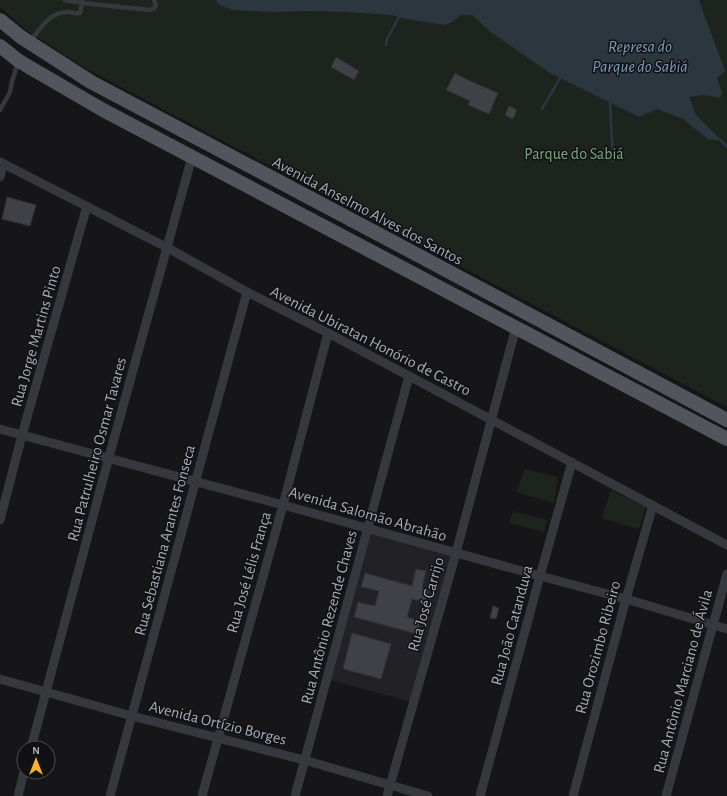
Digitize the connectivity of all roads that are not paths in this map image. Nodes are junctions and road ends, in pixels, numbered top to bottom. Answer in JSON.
{"nodes":[{"id":1,"x":65,"y":0,"type":"edge"},
{"id":2,"x":154,"y":0,"type":"edge"},
{"id":3,"x":82,"y":1,"type":"edge"},
{"id":4,"x":0,"y":20,"type":"edge"},
{"id":5,"x":30,"y":44,"type":"junction"},
{"id":6,"x":0,"y":46,"type":"edge"},
{"id":7,"x":19,"y":61,"type":"junction"},
{"id":8,"x":0,"y":110,"type":"edge"},
{"id":9,"x":192,"y":157,"type":"junction"},
{"id":10,"x":2,"y":163,"type":"edge"},
{"id":11,"x":0,"y":176,"type":"edge"},
{"id":12,"x":86,"y":206,"type":"junction"},
{"id":13,"x":166,"y":248,"type":"junction"},
{"id":14,"x":247,"y":292,"type":"junction"},
{"id":15,"x":516,"y":327,"type":"junction"},
{"id":16,"x":328,"y":333,"type":"junction"},
{"id":17,"x":632,"y":368,"type":"junction"},
{"id":18,"x":409,"y":376,"type":"junction"},
{"id":19,"x":657,"y":382,"type":"junction"},
{"id":20,"x":623,"y":384,"type":"junction"},
{"id":21,"x":645,"y":396,"type":"junction"},
{"id":22,"x":491,"y":419,"type":"junction"},
{"id":23,"x":727,"y":420,"type":"edge"},
{"id":24,"x":0,"y":429,"type":"edge"},
{"id":25,"x":22,"y":435,"type":"junction"},
{"id":26,"x":727,"y":439,"type":"edge"},
{"id":27,"x":109,"y":457,"type":"junction"},
{"id":28,"x":572,"y":462,"type":"junction"},
{"id":29,"x":196,"y":481,"type":"junction"},
{"id":30,"x":283,"y":505,"type":"junction"},
{"id":31,"x":653,"y":505,"type":"junction"},
{"id":32,"x":0,"y":520,"type":"edge"},
{"id":33,"x":368,"y":529,"type":"junction"},
{"id":34,"x":727,"y":544,"type":"edge"},
{"id":35,"x":456,"y":553,"type":"junction"},
{"id":36,"x":727,"y":574,"type":"edge"},
{"id":37,"x":540,"y":576,"type":"junction"},
{"id":38,"x":626,"y":599,"type":"junction"},
{"id":39,"x":713,"y":625,"type":"junction"},
{"id":40,"x":727,"y":629,"type":"edge"},
{"id":41,"x":0,"y":679,"type":"edge"},
{"id":42,"x":46,"y":691,"type":"junction"},
{"id":43,"x":132,"y":716,"type":"junction"},
{"id":44,"x":218,"y":738,"type":"junction"},
{"id":45,"x":33,"y":740,"type":"edge"},
{"id":46,"x":304,"y":760,"type":"junction"},
{"id":47,"x":22,"y":780,"type":"edge"},
{"id":48,"x":390,"y":785,"type":"junction"},
{"id":49,"x":18,"y":796,"type":"edge"},
{"id":50,"x":110,"y":796,"type":"edge"},
{"id":51,"x":202,"y":796,"type":"edge"},
{"id":52,"x":295,"y":796,"type":"edge"},
{"id":53,"x":387,"y":796,"type":"edge"},
{"id":54,"x":428,"y":796,"type":"edge"},
{"id":55,"x":480,"y":796,"type":"edge"},
{"id":56,"x":573,"y":796,"type":"edge"},
{"id":57,"x":666,"y":796,"type":"edge"}],
"edges":[{"from":1,"to":3,"type":"lane"},
{"from":2,"to":3,"type":"lane"},
{"from":3,"to":5,"type":"lane"},
{"from":4,"to":5,"type":"main road","name":"Avenida Anselmo Alves dos Santos"},
{"from":5,"to":7,"type":"main road"},
{"from":5,"to":17,"type":"main road","name":"Avenida Anselmo Alves dos Santos"},
{"from":6,"to":7,"type":"main road"},
{"from":7,"to":8,"type":"lane"},
{"from":7,"to":9,"type":"main road"},
{"from":9,"to":13,"type":"street","name":"Rua Patrulheiro Osmar Tavares"},
{"from":9,"to":15,"type":"main road"},
{"from":10,"to":11,"type":"street"},
{"from":10,"to":12,"type":"street","name":"Avenida Ubiratan Honório de Castro"},
{"from":12,"to":13,"type":"street","name":"Avenida Ubiratan Honório de Castro"},
{"from":12,"to":25,"type":"street","name":"Rua Jorge Martins Pinto"},
{"from":13,"to":14,"type":"street","name":"Avenida Ubiratan Honório de Castro"},
{"from":13,"to":27,"type":"street","name":"Rua Patrulheiro Osmar Tavares"},
{"from":14,"to":16,"type":"street","name":"Avenida Ubiratan Honório de Castro"},
{"from":14,"to":29,"type":"street","name":"Rua Sebastiana Arantes Fonseca"},
{"from":15,"to":20,"type":"main road"},
{"from":15,"to":22,"type":"street","name":"Rua José Carrijo"},
{"from":16,"to":18,"type":"street","name":"Avenida Ubiratan Honório de Castro"},
{"from":16,"to":30,"type":"street","name":"Rua José Lélis França"},
{"from":17,"to":19,"type":"main road","name":"Avenida Anselmo Alves dos Santos"},
{"from":17,"to":20,"type":"main road"},
{"from":18,"to":22,"type":"street","name":"Avenida Ubiratan Honório de Castro"},
{"from":18,"to":33,"type":"street","name":"Rua Antônio Rezende Chaves"},
{"from":19,"to":21,"type":"main road"},
{"from":19,"to":23,"type":"main road","name":"Avenida Anselmo Alves dos Santos"},
{"from":20,"to":21,"type":"main road"},
{"from":21,"to":26,"type":"main road"},
{"from":22,"to":28,"type":"street","name":"Avenida Ubiratan Honório de Castro"},
{"from":22,"to":35,"type":"street","name":"Rua José Carrijo"},
{"from":24,"to":25,"type":"street","name":"Avenida Salomão Abrahão"},
{"from":25,"to":27,"type":"street","name":"Avenida Salomão Abrahão"},
{"from":25,"to":32,"type":"street","name":"Rua Jorge Martins Pinto"},
{"from":27,"to":29,"type":"street","name":"Avenida Salomão Abrahão"},
{"from":27,"to":42,"type":"street","name":"Rua Patrulheiro Osmar Tavares"},
{"from":28,"to":31,"type":"street","name":"Avenida Ubiratan Honório de Castro"},
{"from":28,"to":37,"type":"street","name":"Rua João Catanduva"},
{"from":29,"to":30,"type":"street","name":"Avenida Salomão Abrahão"},
{"from":29,"to":43,"type":"street","name":"Rua Sebastiana Arantes Fonseca"},
{"from":30,"to":33,"type":"street","name":"Avenida Salomão Abrahão"},
{"from":30,"to":44,"type":"street","name":"Rua José Lélis França"},
{"from":31,"to":34,"type":"street","name":"Avenida Ubiratan Honório de Castro"},
{"from":31,"to":38,"type":"street","name":"Rua Orozimbo Ribeiro"},
{"from":33,"to":35,"type":"street","name":"Avenida Salomão Abrahão"},
{"from":33,"to":46,"type":"street","name":"Rua Antônio Rezende Chaves"},
{"from":35,"to":37,"type":"street","name":"Avenida Salomão Abrahão"},
{"from":35,"to":48,"type":"street","name":"Rua José Carrijo"},
{"from":36,"to":39,"type":"street","name":"Rua Antônio Marciano de Ávila"},
{"from":37,"to":38,"type":"street","name":"Avenida Salomão Abrahão"},
{"from":37,"to":55,"type":"street","name":"Rua João Catanduva"},
{"from":38,"to":39,"type":"street","name":"Avenida Salomão Abrahão"},
{"from":38,"to":56,"type":"street","name":"Rua Orozimbo Ribeiro"},
{"from":39,"to":40,"type":"street","name":"Avenida Salomão Abrahão"},
{"from":39,"to":57,"type":"street","name":"Rua Antônio Marciano de Ávila"},
{"from":41,"to":42,"type":"street","name":"Avenida Ortízio Borges"},
{"from":42,"to":43,"type":"street","name":"Avenida Ortízio Borges"},
{"from":42,"to":45,"type":"street","name":"Rua Patrulheiro Osmar Tavares"},
{"from":43,"to":44,"type":"street","name":"Avenida Ortízio Borges"},
{"from":43,"to":50,"type":"street","name":"Rua Sebastiana Arantes Fonseca"},
{"from":44,"to":46,"type":"street","name":"Avenida Ortízio Borges"},
{"from":44,"to":51,"type":"street","name":"Rua José Lélis França"},
{"from":46,"to":48,"type":"street","name":"Avenida Ortízio Borges"},
{"from":46,"to":52,"type":"street","name":"Rua Antônio Rezende Chaves"},
{"from":47,"to":49,"type":"street"},
{"from":48,"to":53,"type":"street","name":"Rua José Carrijo"},
{"from":48,"to":54,"type":"street","name":"Avenida Ortízio Borges"}]}
